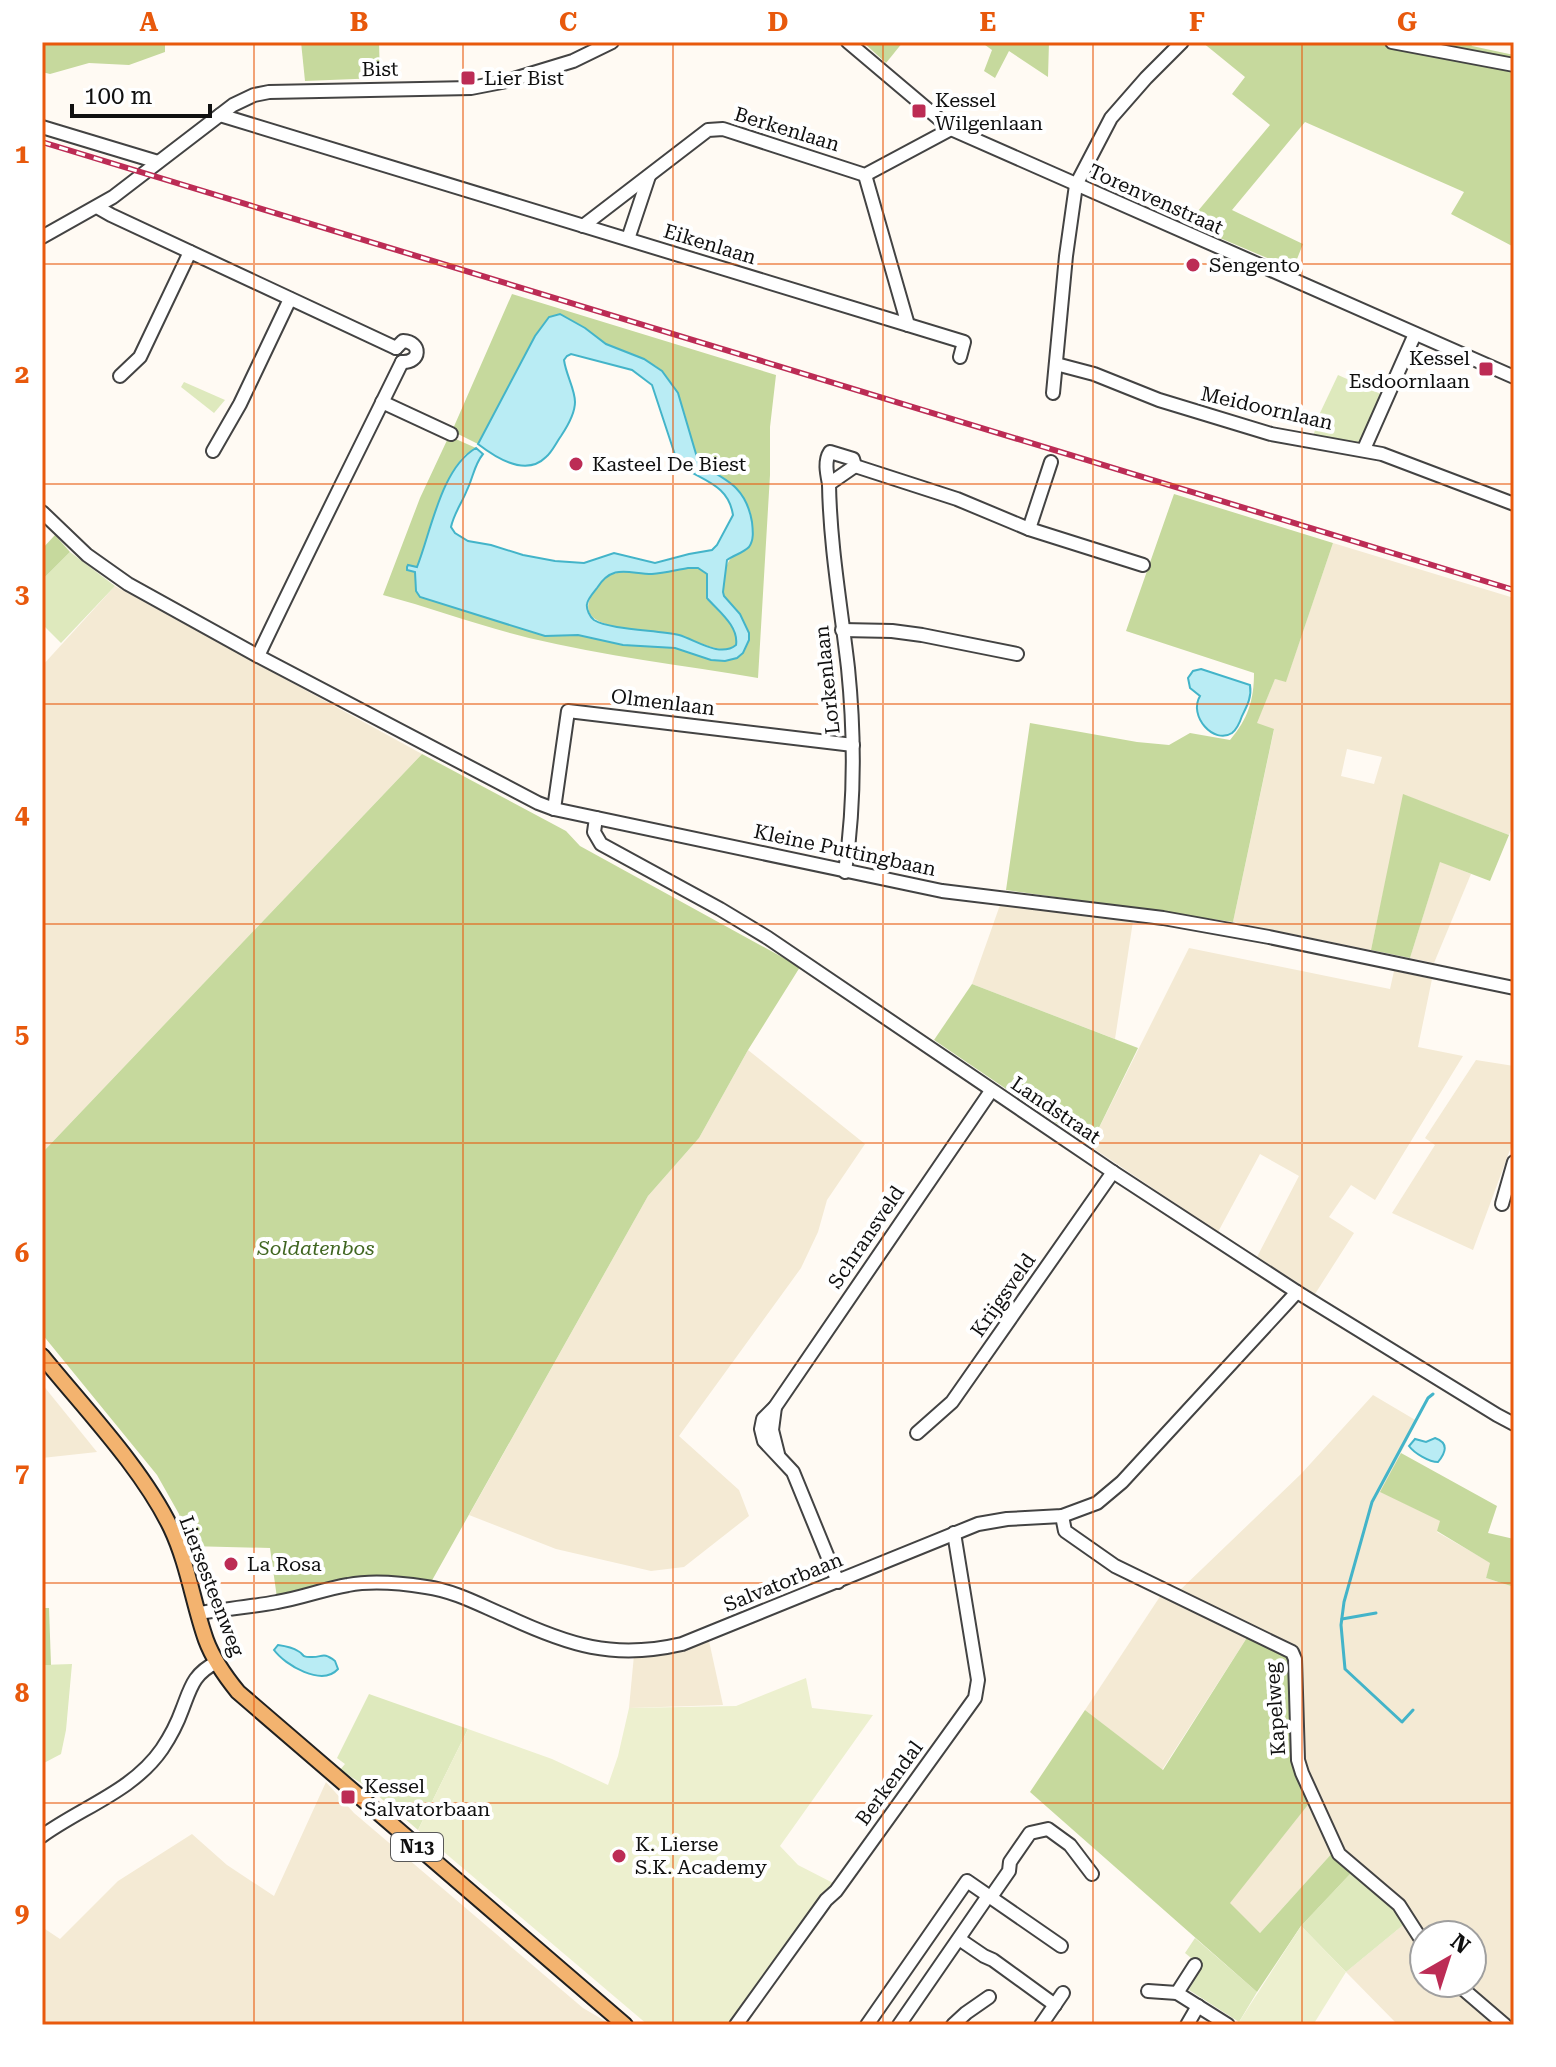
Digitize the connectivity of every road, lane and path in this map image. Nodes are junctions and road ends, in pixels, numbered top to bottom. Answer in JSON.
{"nodes":[{"id":1,"x":612,"y":42,"type":"edge"},
{"id":2,"x":848,"y":42,"type":"edge"},
{"id":3,"x":1182,"y":42,"type":"edge"},
{"id":4,"x":1392,"y":42,"type":"edge"},
{"id":5,"x":1514,"y":65,"type":"edge"},
{"id":6,"x":220,"y":115,"type":"junction"},
{"id":7,"x":42,"y":127,"type":"edge"},
{"id":8,"x":951,"y":129,"type":"junction"},
{"id":9,"x":158,"y":162,"type":"junction"},
{"id":10,"x":865,"y":175,"type":"junction"},
{"id":11,"x":649,"y":176,"type":"junction"},
{"id":12,"x":1076,"y":185,"type":"junction"},
{"id":13,"x":97,"y":207,"type":"junction"},
{"id":14,"x":583,"y":226,"type":"junction"},
{"id":15,"x":42,"y":237,"type":"edge"},
{"id":16,"x":628,"y":239,"type":"junction"},
{"id":17,"x":190,"y":252,"type":"junction"},
{"id":18,"x":290,"y":299,"type":"junction"},
{"id":19,"x":900,"y":299,"type":"junction"},
{"id":20,"x":882,"y":317,"type":"junction"},
{"id":21,"x":908,"y":325,"type":"junction"},
{"id":22,"x":1415,"y":334,"type":"junction"},
{"id":23,"x":396,"y":348,"type":"junction"},
{"id":24,"x":960,"y":357,"type":"dead end"},
{"id":25,"x":402,"y":362,"type":"junction"},
{"id":26,"x":1056,"y":364,"type":"junction"},
{"id":27,"x":120,"y":376,"type":"dead end"},
{"id":28,"x":1514,"y":377,"type":"edge"},
{"id":29,"x":1053,"y":393,"type":"dead end"},
{"id":30,"x":382,"y":402,"type":"junction"},
{"id":31,"x":451,"y":434,"type":"dead end"},
{"id":32,"x":1364,"y":449,"type":"junction"},
{"id":33,"x":213,"y":451,"type":"dead end"},
{"id":34,"x":1051,"y":462,"type":"dead end"},
{"id":35,"x":855,"y":466,"type":"junction"},
{"id":36,"x":829,"y":484,"type":"junction"},
{"id":37,"x":1514,"y":504,"type":"edge"},
{"id":38,"x":42,"y":512,"type":"edge"},
{"id":39,"x":1029,"y":529,"type":"junction"},
{"id":40,"x":1143,"y":565,"type":"dead end"},
{"id":41,"x":842,"y":630,"type":"junction"},
{"id":42,"x":1017,"y":654,"type":"dead end"},
{"id":43,"x":258,"y":656,"type":"junction"},
{"id":44,"x":853,"y":745,"type":"junction"},
{"id":45,"x":554,"y":809,"type":"junction"},
{"id":46,"x":596,"y":818,"type":"junction"},
{"id":47,"x":845,"y":872,"type":"junction"},
{"id":48,"x":1514,"y":988,"type":"edge"},
{"id":49,"x":991,"y":1091,"type":"junction"},
{"id":50,"x":1514,"y":1162,"type":"edge"},
{"id":51,"x":1113,"y":1172,"type":"junction"},
{"id":52,"x":1502,"y":1204,"type":"dead end"},
{"id":53,"x":1297,"y":1292,"type":"junction"},
{"id":54,"x":42,"y":1356,"type":"edge"},
{"id":55,"x":1514,"y":1424,"type":"edge"},
{"id":56,"x":917,"y":1433,"type":"dead end"},
{"id":57,"x":1062,"y":1516,"type":"junction"},
{"id":58,"x":954,"y":1533,"type":"junction"},
{"id":59,"x":838,"y":1582,"type":"junction"},
{"id":60,"x":199,"y":1613,"type":"junction"},
{"id":61,"x":213,"y":1664,"type":"junction"},
{"id":62,"x":42,"y":1836,"type":"edge"},
{"id":63,"x":1092,"y":1874,"type":"dead end"},
{"id":64,"x":988,"y":1896,"type":"junction"},
{"id":65,"x":1408,"y":1919,"type":"edge"},
{"id":66,"x":959,"y":1939,"type":"junction"},
{"id":67,"x":1061,"y":1946,"type":"dead end"},
{"id":68,"x":1195,"y":1965,"type":"dead end"},
{"id":69,"x":1148,"y":1991,"type":"dead end"},
{"id":70,"x":1063,"y":1993,"type":"dead end"},
{"id":71,"x":1177,"y":1993,"type":"junction"},
{"id":72,"x":989,"y":1997,"type":"dead end"},
{"id":73,"x":1475,"y":1999,"type":"edge"},
{"id":74,"x":1055,"y":2005,"type":"junction"},
{"id":75,"x":1198,"y":2006,"type":"junction"},
{"id":76,"x":625,"y":2025,"type":"edge"},
{"id":77,"x":736,"y":2025,"type":"edge"},
{"id":78,"x":867,"y":2025,"type":"edge"},
{"id":79,"x":899,"y":2025,"type":"edge"},
{"id":80,"x":953,"y":2025,"type":"edge"},
{"id":81,"x":1041,"y":2025,"type":"edge"},
{"id":82,"x":1187,"y":2025,"type":"edge"},
{"id":83,"x":1228,"y":2025,"type":"edge"},
{"id":84,"x":1505,"y":2025,"type":"edge"}],
"edges":[{"from":1,"to":6,"type":"street","name":"Bist"},
{"from":2,"to":8,"type":"street","name":"Torenvenstraat"},
{"from":3,"to":12,"type":"street"},
{"from":4,"to":5,"type":"street"},
{"from":6,"to":9,"type":"street","name":"Bist"},
{"from":6,"to":14,"type":"street","name":"Eikenlaan"},
{"from":7,"to":9,"type":"street"},
{"from":8,"to":10,"type":"street"},
{"from":8,"to":12,"type":"street","name":"Torenvenstraat"},
{"from":9,"to":13,"type":"street","name":"Bist"},
{"from":10,"to":11,"type":"street","name":"Berkenlaan"},
{"from":10,"to":19,"type":"street"},
{"from":11,"to":14,"type":"street","name":"Berkenlaan"},
{"from":11,"to":16,"type":"street"},
{"from":12,"to":22,"type":"street","name":"Torenvenstraat"},
{"from":12,"to":26,"type":"street"},
{"from":13,"to":15,"type":"street","name":"Bist"},
{"from":13,"to":17,"type":"street"},
{"from":14,"to":16,"type":"street","name":"Eikenlaan"},
{"from":16,"to":20,"type":"street","name":"Eikenlaan"},
{"from":17,"to":18,"type":"street"},
{"from":17,"to":27,"type":"street"},
{"from":18,"to":23,"type":"street"},
{"from":18,"to":33,"type":"street"},
{"from":19,"to":20,"type":"street"},
{"from":19,"to":21,"type":"street"},
{"from":20,"to":21,"type":"street","name":"Eikenlaan"},
{"from":21,"to":24,"type":"street","name":"Eikenlaan"},
{"from":22,"to":28,"type":"street","name":"Torenvenstraat"},
{"from":22,"to":32,"type":"street"},
{"from":23,"to":25,"type":"street"},
{"from":23,"to":25,"type":"street"},
{"from":25,"to":30,"type":"street"},
{"from":26,"to":29,"type":"street"},
{"from":26,"to":32,"type":"street","name":"Meidoornlaan"},
{"from":30,"to":31,"type":"street"},
{"from":30,"to":43,"type":"street"},
{"from":32,"to":37,"type":"street","name":"Meidoornlaan"},
{"from":34,"to":39,"type":"street"},
{"from":35,"to":36,"type":"street"},
{"from":35,"to":36,"type":"street","name":"Lorkenlaan"},
{"from":35,"to":39,"type":"street"},
{"from":36,"to":41,"type":"street","name":"Lorkenlaan"},
{"from":38,"to":43,"type":"street","name":"Kleine Puttingbaan"},
{"from":39,"to":40,"type":"street"},
{"from":41,"to":42,"type":"street"},
{"from":41,"to":44,"type":"street","name":"Lorkenlaan"},
{"from":43,"to":45,"type":"street","name":"Kleine Puttingbaan"},
{"from":44,"to":45,"type":"street","name":"Olmenlaan"},
{"from":44,"to":47,"type":"street","name":"Lorkenlaan"},
{"from":45,"to":46,"type":"street","name":"Kleine Puttingbaan"},
{"from":46,"to":47,"type":"street","name":"Kleine Puttingbaan"},
{"from":46,"to":49,"type":"street","name":"Landstraat"},
{"from":47,"to":48,"type":"street","name":"Kleine Puttingbaan"},
{"from":49,"to":51,"type":"street","name":"Landstraat"},
{"from":49,"to":59,"type":"street","name":"Schransveld"},
{"from":50,"to":52,"type":"street"},
{"from":51,"to":53,"type":"street","name":"Landstraat"},
{"from":51,"to":56,"type":"street","name":"Krijgsveld"},
{"from":53,"to":55,"type":"street","name":"Landstraat"},
{"from":53,"to":57,"type":"street","name":"Salvatorbaan"},
{"from":54,"to":60,"type":"main road","name":"Liersesteenweg","number":"N13"},
{"from":57,"to":58,"type":"street","name":"Salvatorbaan"},
{"from":57,"to":65,"type":"street","name":"Kapelweg"},
{"from":58,"to":59,"type":"street","name":"Salvatorbaan"},
{"from":58,"to":77,"type":"street","name":"Berkendal"},
{"from":59,"to":60,"type":"street","name":"Salvatorbaan"},
{"from":60,"to":61,"type":"main road","name":"Liersesteenweg","number":"N13"},
{"from":61,"to":62,"type":"street"},
{"from":61,"to":76,"type":"main road","name":"Liersesteenweg","number":"N13"},
{"from":63,"to":64,"type":"street"},
{"from":64,"to":66,"type":"street"},
{"from":64,"to":67,"type":"street"},
{"from":64,"to":78,"type":"street"},
{"from":66,"to":74,"type":"street"},
{"from":66,"to":79,"type":"street"},
{"from":68,"to":71,"type":"street"},
{"from":69,"to":71,"type":"street"},
{"from":70,"to":74,"type":"street"},
{"from":71,"to":75,"type":"street"},
{"from":72,"to":80,"type":"street"},
{"from":73,"to":84,"type":"street"},
{"from":74,"to":81,"type":"street"},
{"from":75,"to":82,"type":"street"},
{"from":75,"to":83,"type":"street"}]}
